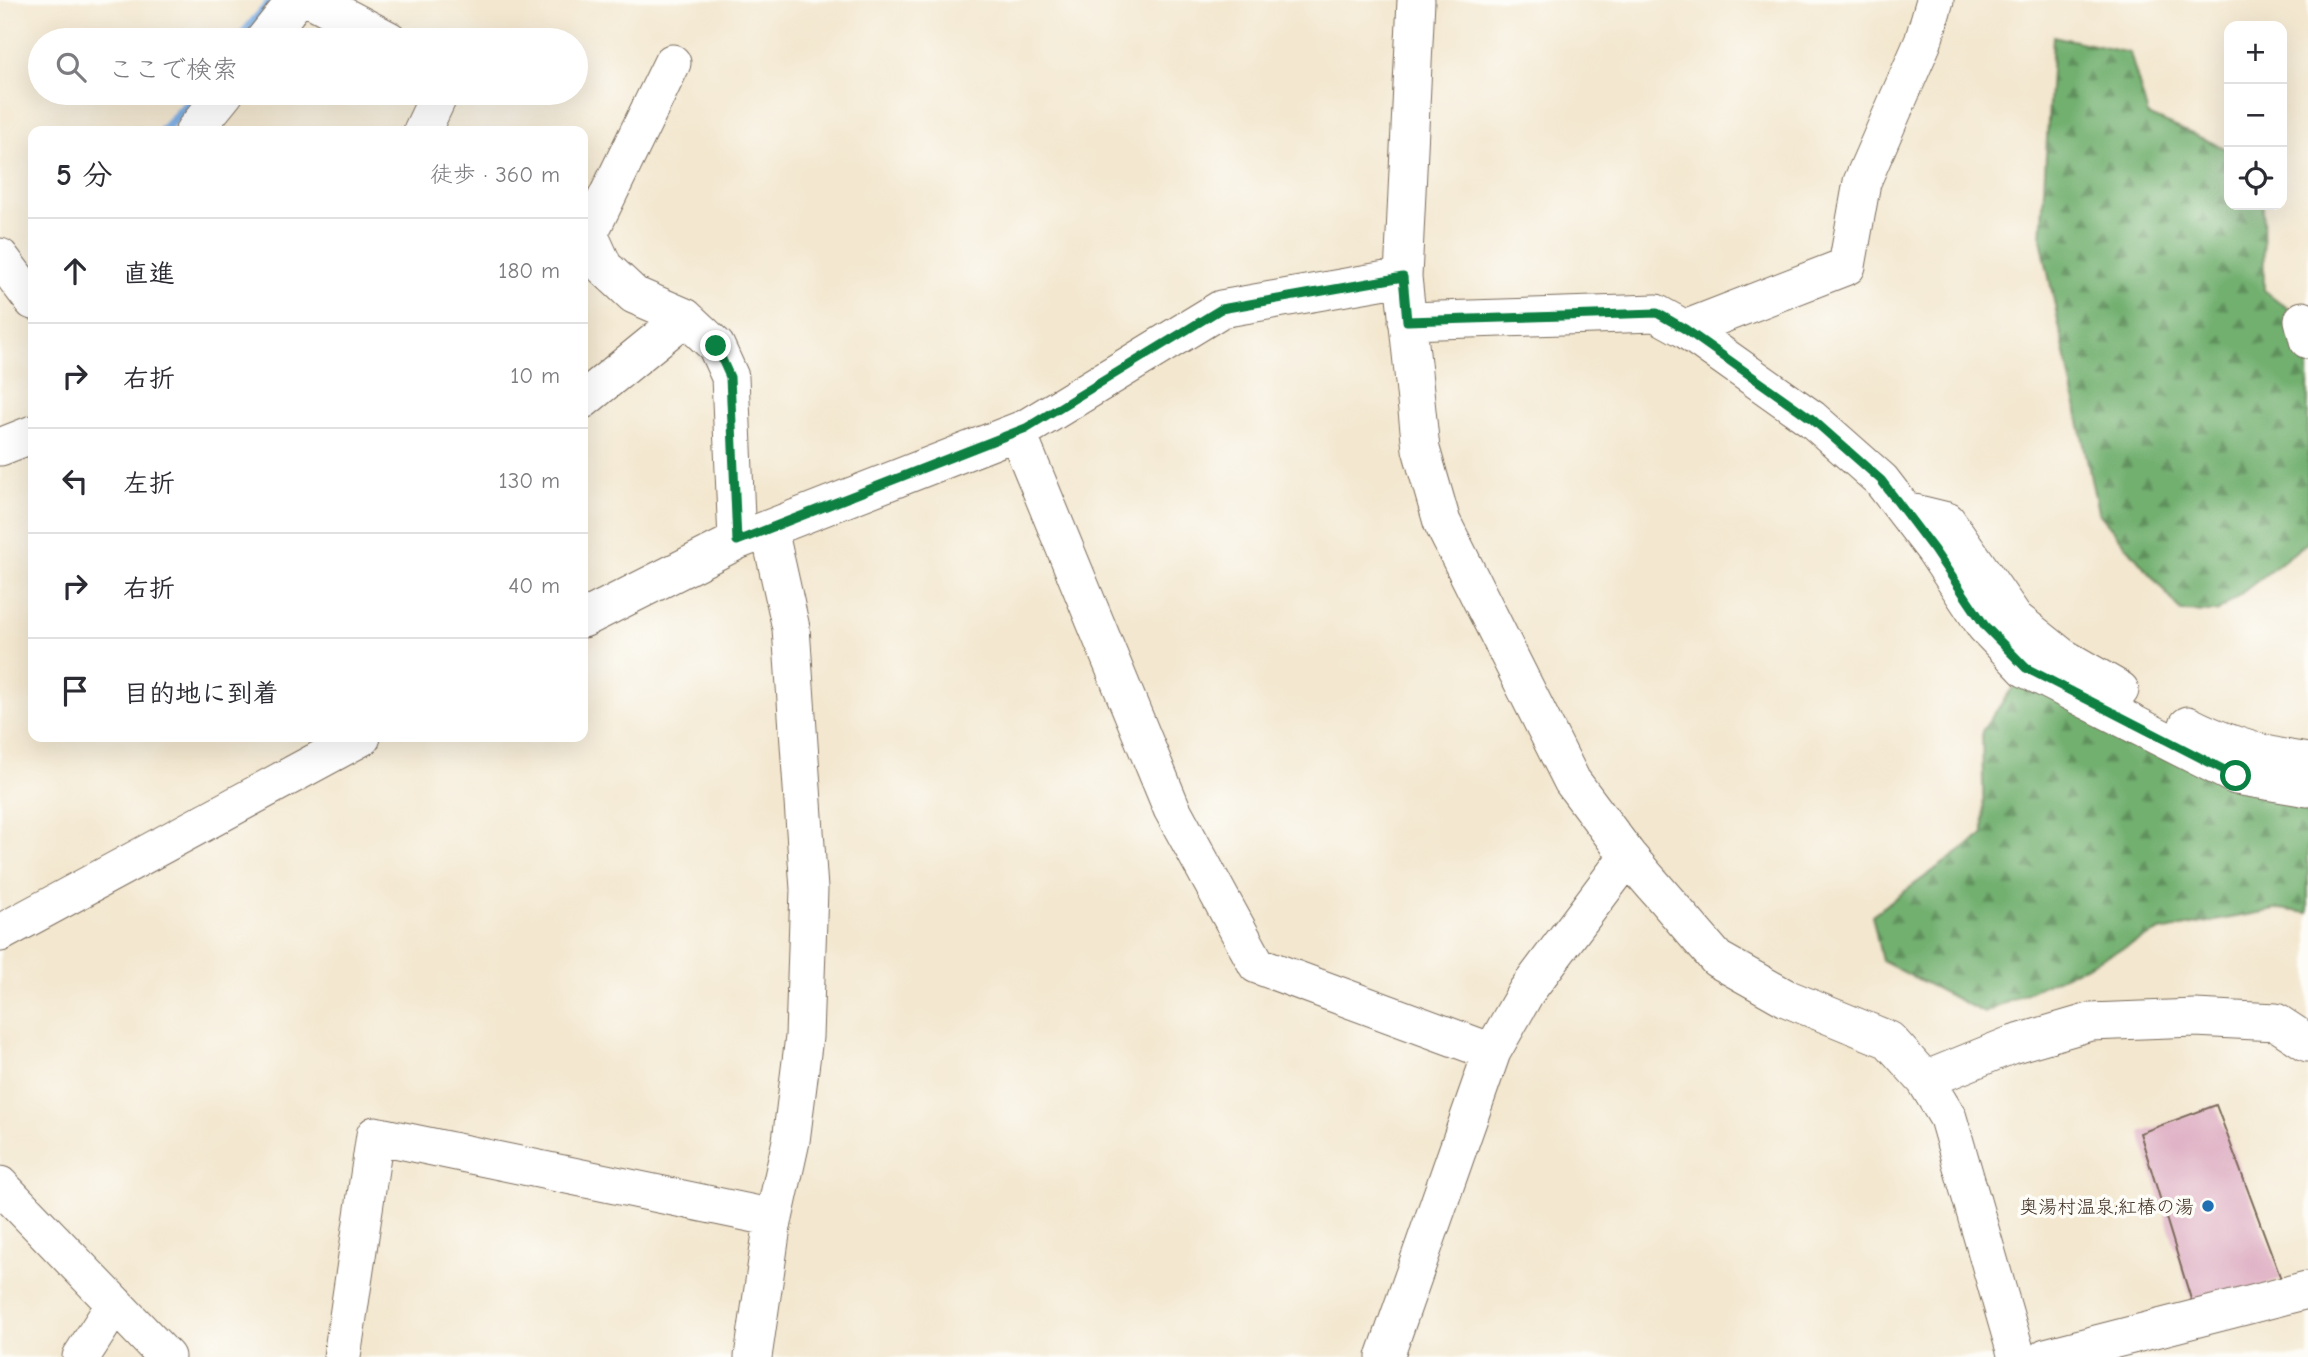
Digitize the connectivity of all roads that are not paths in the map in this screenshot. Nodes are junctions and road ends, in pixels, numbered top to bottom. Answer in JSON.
{"nodes":[{"id":1,"x":296,"y":0,"type":"edge"},
{"id":2,"x":313,"y":0,"type":"edge"},
{"id":3,"x":1416,"y":0,"type":"edge"},
{"id":4,"x":1934,"y":0,"type":"edge"},
{"id":5,"x":274,"y":28,"type":"edge"},
{"id":6,"x":366,"y":28,"type":"edge"},
{"id":7,"x":672,"y":64,"type":"dead end"},
{"id":8,"x":215,"y":105,"type":"edge"},
{"id":9,"x":434,"y":105,"type":"edge"},
{"id":10,"x":198,"y":126,"type":"edge"},
{"id":11,"x":424,"y":126,"type":"edge"},
{"id":12,"x":0,"y":257,"type":"edge"},
{"id":13,"x":1403,"y":277,"type":"junction"},
{"id":14,"x":28,"y":294,"type":"edge"},
{"id":15,"x":685,"y":317,"type":"junction"},
{"id":16,"x":1407,"y":321,"type":"junction"},
{"id":17,"x":1685,"y":329,"type":"junction"},
{"id":18,"x":588,"y":396,"type":"edge"},
{"id":19,"x":1017,"y":432,"type":"junction"},
{"id":20,"x":28,"y":436,"type":"edge"},
{"id":21,"x":0,"y":447,"type":"edge"},
{"id":22,"x":1906,"y":511,"type":"junction"},
{"id":23,"x":753,"y":535,"type":"junction"},
{"id":24,"x":588,"y":617,"type":"edge"},
{"id":25,"x":353,"y":742,"type":"edge"},
{"id":26,"x":2308,"y":762,"type":"edge"},
{"id":27,"x":2308,"y":788,"type":"edge"},
{"id":28,"x":1628,"y":856,"type":"junction"},
{"id":29,"x":0,"y":933,"type":"edge"},
{"id":30,"x":2292,"y":1023,"type":"edge"},
{"id":31,"x":2308,"y":1043,"type":"edge"},
{"id":32,"x":1492,"y":1052,"type":"junction"},
{"id":33,"x":1925,"y":1080,"type":"junction"},
{"id":34,"x":0,"y":1185,"type":"edge"},
{"id":35,"x":774,"y":1218,"type":"junction"},
{"id":36,"x":2306,"y":1290,"type":"edge"},
{"id":37,"x":116,"y":1304,"type":"junction"},
{"id":38,"x":81,"y":1357,"type":"edge"},
{"id":39,"x":166,"y":1357,"type":"edge"},
{"id":40,"x":342,"y":1357,"type":"edge"},
{"id":41,"x":753,"y":1357,"type":"edge"},
{"id":42,"x":1385,"y":1357,"type":"edge"},
{"id":43,"x":2017,"y":1357,"type":"edge"},
{"id":44,"x":2046,"y":1357,"type":"edge"}],
"edges":[{"from":1,"to":5,"type":"street"},
{"from":2,"to":6,"type":"street"},
{"from":3,"to":13,"type":"street"},
{"from":4,"to":17,"type":"street"},
{"from":7,"to":15,"type":"street"},
{"from":8,"to":10,"type":"street"},
{"from":9,"to":11,"type":"street"},
{"from":12,"to":14,"type":"street"},
{"from":13,"to":16,"type":"street"},
{"from":13,"to":19,"type":"street"},
{"from":15,"to":18,"type":"street"},
{"from":15,"to":23,"type":"street"},
{"from":16,"to":17,"type":"street"},
{"from":16,"to":28,"type":"street"},
{"from":17,"to":22,"type":"street"},
{"from":19,"to":23,"type":"street"},
{"from":19,"to":32,"type":"street"},
{"from":20,"to":21,"type":"street"},
{"from":22,"to":26,"type":"street"},
{"from":22,"to":27,"type":"street"},
{"from":23,"to":24,"type":"street"},
{"from":23,"to":35,"type":"street"},
{"from":25,"to":29,"type":"street"},
{"from":28,"to":32,"type":"street"},
{"from":28,"to":33,"type":"street"},
{"from":30,"to":31,"type":"street"},
{"from":30,"to":33,"type":"street"},
{"from":32,"to":42,"type":"street"},
{"from":33,"to":43,"type":"street"},
{"from":34,"to":37,"type":"street"},
{"from":35,"to":40,"type":"street"},
{"from":35,"to":41,"type":"street"},
{"from":36,"to":44,"type":"street"},
{"from":37,"to":38,"type":"street"},
{"from":37,"to":39,"type":"street"}]}
